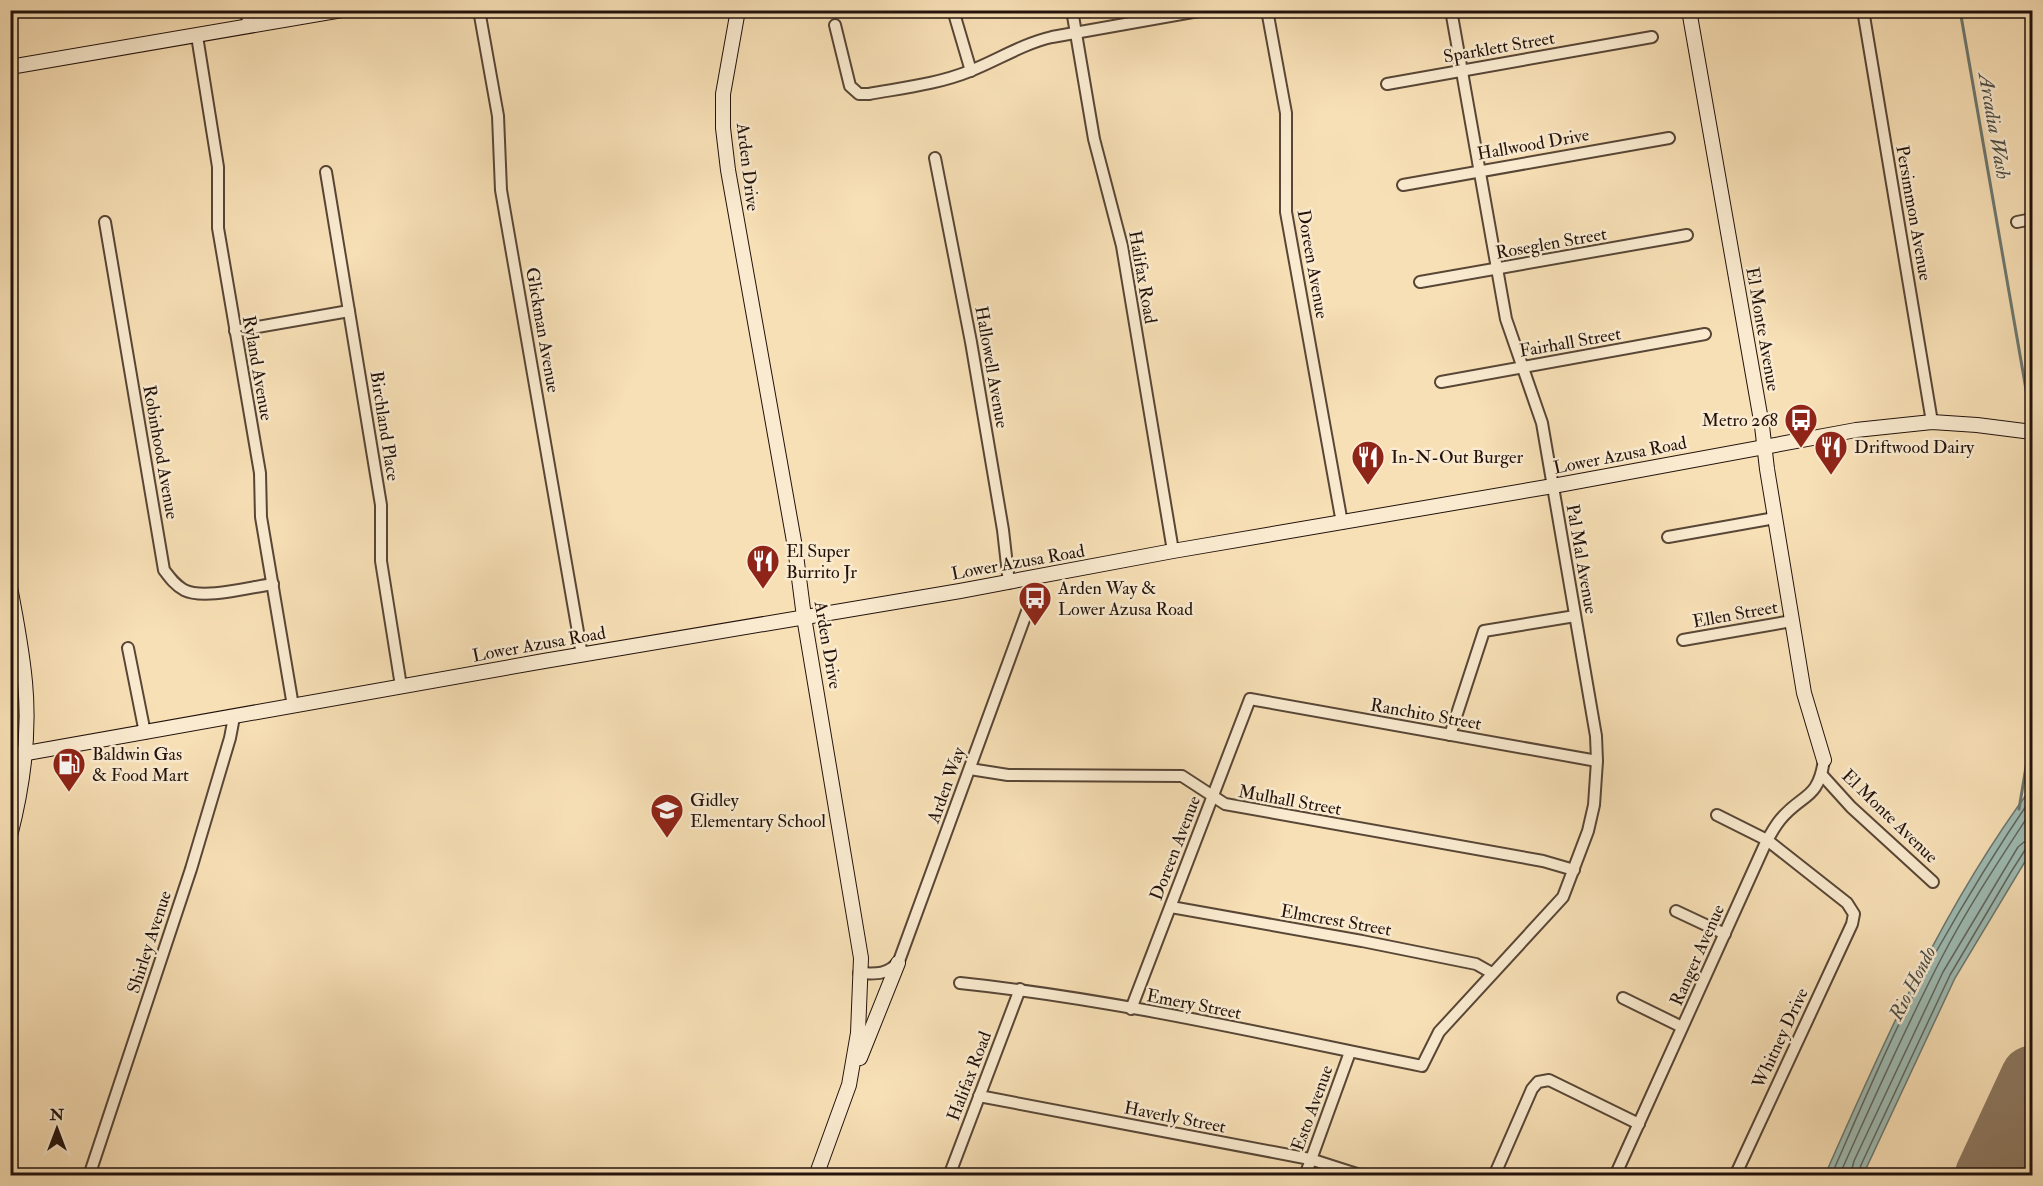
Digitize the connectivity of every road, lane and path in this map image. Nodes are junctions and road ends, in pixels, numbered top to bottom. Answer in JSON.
{"nodes":[{"id":1,"x":246,"y":10,"type":"edge"},
{"id":2,"x":342,"y":10,"type":"edge"},
{"id":3,"x":479,"y":10,"type":"edge"},
{"id":4,"x":738,"y":10,"type":"edge"},
{"id":5,"x":953,"y":10,"type":"edge"},
{"id":6,"x":1072,"y":10,"type":"edge"},
{"id":7,"x":1204,"y":10,"type":"edge"},
{"id":8,"x":1267,"y":10,"type":"edge"},
{"id":9,"x":1451,"y":10,"type":"edge"},
{"id":10,"x":1689,"y":10,"type":"edge"},
{"id":11,"x":1863,"y":10,"type":"edge"},
{"id":12,"x":835,"y":25,"type":"dead end"},
{"id":13,"x":249,"y":27,"type":"junction"},
{"id":14,"x":1076,"y":32,"type":"junction"},
{"id":15,"x":196,"y":36,"type":"junction"},
{"id":16,"x":1652,"y":37,"type":"dead end"},
{"id":17,"x":10,"y":67,"type":"edge"},
{"id":18,"x":1462,"y":70,"type":"junction"},
{"id":19,"x":971,"y":71,"type":"junction"},
{"id":20,"x":1387,"y":84,"type":"dead end"},
{"id":21,"x":1670,"y":138,"type":"dead end"},
{"id":22,"x":935,"y":158,"type":"dead end"},
{"id":23,"x":1479,"y":170,"type":"junction"},
{"id":24,"x":326,"y":172,"type":"dead end"},
{"id":25,"x":1403,"y":184,"type":"dead end"},
{"id":26,"x":2032,"y":219,"type":"edge"},
{"id":27,"x":105,"y":222,"type":"dead end"},
{"id":28,"x":2018,"y":222,"type":"dead end"},
{"id":29,"x":1687,"y":235,"type":"dead end"},
{"id":30,"x":1496,"y":269,"type":"junction"},
{"id":31,"x":1420,"y":282,"type":"dead end"},
{"id":32,"x":349,"y":311,"type":"junction"},
{"id":33,"x":235,"y":331,"type":"junction"},
{"id":34,"x":1705,"y":334,"type":"dead end"},
{"id":35,"x":1522,"y":367,"type":"junction"},
{"id":36,"x":1441,"y":382,"type":"dead end"},
{"id":37,"x":1932,"y":422,"type":"junction"},
{"id":38,"x":2027,"y":431,"type":"edge"},
{"id":39,"x":1764,"y":447,"type":"junction"},
{"id":40,"x":1553,"y":486,"type":"junction"},
{"id":41,"x":1775,"y":518,"type":"junction"},
{"id":42,"x":1342,"y":523,"type":"junction"},
{"id":43,"x":1668,"y":537,"type":"dead end"},
{"id":44,"x":1173,"y":551,"type":"junction"},
{"id":45,"x":1032,"y":578,"type":"junction"},
{"id":46,"x":1009,"y":583,"type":"junction"},
{"id":47,"x":273,"y":584,"type":"junction"},
{"id":48,"x":10,"y":586,"type":"edge"},
{"id":49,"x":1575,"y":616,"type":"junction"},
{"id":50,"x":804,"y":617,"type":"junction"},
{"id":51,"x":1792,"y":621,"type":"junction"},
{"id":52,"x":1683,"y":640,"type":"dead end"},
{"id":53,"x":128,"y":648,"type":"dead end"},
{"id":54,"x":582,"y":655,"type":"junction"},
{"id":55,"x":401,"y":686,"type":"junction"},
{"id":56,"x":1250,"y":699,"type":"joint"},
{"id":57,"x":293,"y":706,"type":"junction"},
{"id":58,"x":234,"y":717,"type":"junction"},
{"id":59,"x":145,"y":733,"type":"junction"},
{"id":60,"x":1450,"y":735,"type":"junction"},
{"id":61,"x":25,"y":754,"type":"junction"},
{"id":62,"x":10,"y":756,"type":"edge"},
{"id":63,"x":1824,"y":759,"type":"joint"},
{"id":64,"x":1597,"y":761,"type":"junction"},
{"id":65,"x":970,"y":769,"type":"junction"},
{"id":66,"x":1822,"y":775,"type":"junction"},
{"id":67,"x":1213,"y":795,"type":"junction"},
{"id":68,"x":1717,"y":815,"type":"dead end"},
{"id":69,"x":10,"y":836,"type":"edge"},
{"id":70,"x":1767,"y":840,"type":"junction"},
{"id":71,"x":1574,"y":870,"type":"junction"},
{"id":72,"x":1933,"y":882,"type":"dead end"},
{"id":73,"x":1171,"y":907,"type":"junction"},
{"id":74,"x":1676,"y":911,"type":"dead end"},
{"id":75,"x":1725,"y":934,"type":"junction"},
{"id":76,"x":898,"y":963,"type":"junction"},
{"id":77,"x":860,"y":973,"type":"junction"},
{"id":78,"x":1492,"y":973,"type":"junction"},
{"id":79,"x":960,"y":982,"type":"dead end"},
{"id":80,"x":1020,"y":989,"type":"junction"},
{"id":81,"x":1623,"y":998,"type":"dead end"},
{"id":82,"x":1131,"y":1009,"type":"junction"},
{"id":83,"x":1682,"y":1028,"type":"junction"},
{"id":84,"x":1350,"y":1052,"type":"junction"},
{"id":85,"x":1422,"y":1066,"type":"joint"},
{"id":86,"x":849,"y":1085,"type":"junction"},
{"id":87,"x":979,"y":1096,"type":"junction"},
{"id":88,"x":1639,"y":1124,"type":"junction"},
{"id":89,"x":1310,"y":1160,"type":"junction"},
{"id":90,"x":89,"y":1176,"type":"edge"},
{"id":91,"x":816,"y":1176,"type":"edge"},
{"id":92,"x":949,"y":1176,"type":"edge"},
{"id":93,"x":1305,"y":1176,"type":"edge"},
{"id":94,"x":1363,"y":1176,"type":"edge"},
{"id":95,"x":1494,"y":1176,"type":"edge"},
{"id":96,"x":1615,"y":1176,"type":"edge"},
{"id":97,"x":1735,"y":1176,"type":"edge"}],
"edges":[{"from":1,"to":13,"type":"street"},
{"from":2,"to":13,"type":"street"},
{"from":3,"to":54,"type":"street","name":"Glickman Avenue"},
{"from":4,"to":50,"type":"street","name":"Arden Drive"},
{"from":5,"to":19,"type":"street"},
{"from":6,"to":14,"type":"street","name":"Halifax Road"},
{"from":7,"to":14,"type":"street"},
{"from":8,"to":42,"type":"street","name":"Doreen Avenue"},
{"from":9,"to":18,"type":"street","name":"Pal Mal Avenue"},
{"from":10,"to":39,"type":"street","name":"El Monte Avenue"},
{"from":11,"to":37,"type":"street","name":"Persimmon Avenue"},
{"from":12,"to":19,"type":"street"},
{"from":13,"to":15,"type":"street"},
{"from":14,"to":19,"type":"street"},
{"from":14,"to":44,"type":"street","name":"Halifax Road"},
{"from":15,"to":17,"type":"street"},
{"from":15,"to":33,"type":"street","name":"Ryland Avenue"},
{"from":16,"to":18,"type":"street","name":"Sparklett Street"},
{"from":18,"to":20,"type":"street","name":"Sparklett Street"},
{"from":18,"to":23,"type":"street","name":"Pal Mal Avenue"},
{"from":21,"to":23,"type":"street","name":"Hallwood Drive"},
{"from":22,"to":46,"type":"street","name":"Hallowell Avenue"},
{"from":23,"to":25,"type":"street","name":"Hallwood Drive"},
{"from":23,"to":30,"type":"street","name":"Pal Mal Avenue"},
{"from":24,"to":32,"type":"street","name":"Birchland Place"},
{"from":26,"to":28,"type":"street"},
{"from":27,"to":47,"type":"street","name":"Robinhood Avenue"},
{"from":29,"to":30,"type":"street","name":"Roseglen Street"},
{"from":30,"to":31,"type":"street","name":"Roseglen Street"},
{"from":30,"to":35,"type":"street","name":"Pal Mal Avenue"},
{"from":32,"to":33,"type":"street"},
{"from":32,"to":55,"type":"street","name":"Birchland Place"},
{"from":33,"to":47,"type":"street","name":"Ryland Avenue"},
{"from":34,"to":35,"type":"street","name":"Fairhall Street"},
{"from":35,"to":36,"type":"street","name":"Fairhall Street"},
{"from":35,"to":40,"type":"street","name":"Pal Mal Avenue"},
{"from":37,"to":38,"type":"street","name":"Lower Azusa Road"},
{"from":37,"to":39,"type":"street","name":"Lower Azusa Road"},
{"from":39,"to":40,"type":"street","name":"Lower Azusa Road"},
{"from":39,"to":41,"type":"street","name":"El Monte Avenue"},
{"from":40,"to":42,"type":"street","name":"Lower Azusa Road"},
{"from":40,"to":49,"type":"street","name":"Pal Mal Avenue"},
{"from":41,"to":43,"type":"street"},
{"from":41,"to":51,"type":"street","name":"El Monte Avenue"},
{"from":42,"to":44,"type":"street","name":"Lower Azusa Road"},
{"from":44,"to":45,"type":"street","name":"Lower Azusa Road"},
{"from":45,"to":46,"type":"street","name":"Lower Azusa Road"},
{"from":45,"to":65,"type":"street","name":"Arden Way"},
{"from":46,"to":50,"type":"street","name":"Lower Azusa Road"},
{"from":47,"to":57,"type":"street","name":"Ryland Avenue"},
{"from":48,"to":61,"type":"street"},
{"from":49,"to":60,"type":"street"},
{"from":49,"to":64,"type":"street","name":"Pal Mal Avenue"},
{"from":50,"to":54,"type":"street","name":"Lower Azusa Road"},
{"from":50,"to":77,"type":"street","name":"Arden Drive"},
{"from":51,"to":52,"type":"street","name":"Ellen Street"},
{"from":51,"to":63,"type":"street","name":"El Monte Avenue"},
{"from":53,"to":59,"type":"street"},
{"from":54,"to":55,"type":"street","name":"Lower Azusa Road"},
{"from":55,"to":57,"type":"street","name":"Lower Azusa Road"},
{"from":56,"to":60,"type":"street","name":"Ranchito Street"},
{"from":56,"to":67,"type":"street","name":"Doreen Avenue"},
{"from":57,"to":58,"type":"street","name":"Lower Azusa Road"},
{"from":58,"to":59,"type":"street","name":"Lower Azusa Road"},
{"from":58,"to":90,"type":"street","name":"Shirley Avenue"},
{"from":59,"to":61,"type":"street","name":"Lower Azusa Road"},
{"from":60,"to":64,"type":"street","name":"Ranchito Street"},
{"from":61,"to":62,"type":"street","name":"Lower Azusa Road"},
{"from":61,"to":69,"type":"street"},
{"from":63,"to":66,"type":"street"},
{"from":64,"to":71,"type":"street","name":"Pal Mal Avenue"},
{"from":65,"to":67,"type":"street","name":"Mulhall Street"},
{"from":65,"to":76,"type":"street","name":"Arden Way"},
{"from":66,"to":70,"type":"street","name":"Ranger Avenue"},
{"from":66,"to":72,"type":"street","name":"El Monte Avenue"},
{"from":67,"to":71,"type":"street","name":"Mulhall Street"},
{"from":67,"to":73,"type":"street","name":"Doreen Avenue"},
{"from":68,"to":70,"type":"street"},
{"from":70,"to":75,"type":"street","name":"Ranger Avenue"},
{"from":70,"to":97,"type":"street","name":"Whitney Drive"},
{"from":71,"to":78,"type":"street","name":"Pal Mal Avenue"},
{"from":73,"to":78,"type":"street","name":"Elmcrest Street"},
{"from":73,"to":82,"type":"street","name":"Doreen Avenue"},
{"from":74,"to":75,"type":"street"},
{"from":75,"to":83,"type":"street","name":"Ranger Avenue"},
{"from":76,"to":77,"type":"street"},
{"from":76,"to":86,"type":"street"},
{"from":77,"to":86,"type":"street","name":"Arden Drive"},
{"from":78,"to":85,"type":"street","name":"Pal Mal Avenue"},
{"from":79,"to":80,"type":"street","name":"Emery Street"},
{"from":80,"to":82,"type":"street","name":"Emery Street"},
{"from":80,"to":87,"type":"street","name":"Halifax Road"},
{"from":81,"to":83,"type":"street"},
{"from":82,"to":84,"type":"street","name":"Emery Street"},
{"from":83,"to":88,"type":"street","name":"Ranger Avenue"},
{"from":84,"to":85,"type":"street","name":"Emery Street"},
{"from":84,"to":89,"type":"street","name":"Esto Avenue"},
{"from":86,"to":91,"type":"street","name":"Arden Drive"},
{"from":87,"to":89,"type":"street","name":"Haverly Street"},
{"from":87,"to":92,"type":"street","name":"Halifax Road"},
{"from":88,"to":95,"type":"street"},
{"from":88,"to":96,"type":"street","name":"Ranger Avenue"},
{"from":89,"to":93,"type":"street","name":"Esto Avenue"},
{"from":89,"to":94,"type":"street","name":"Haverly Street"}]}
